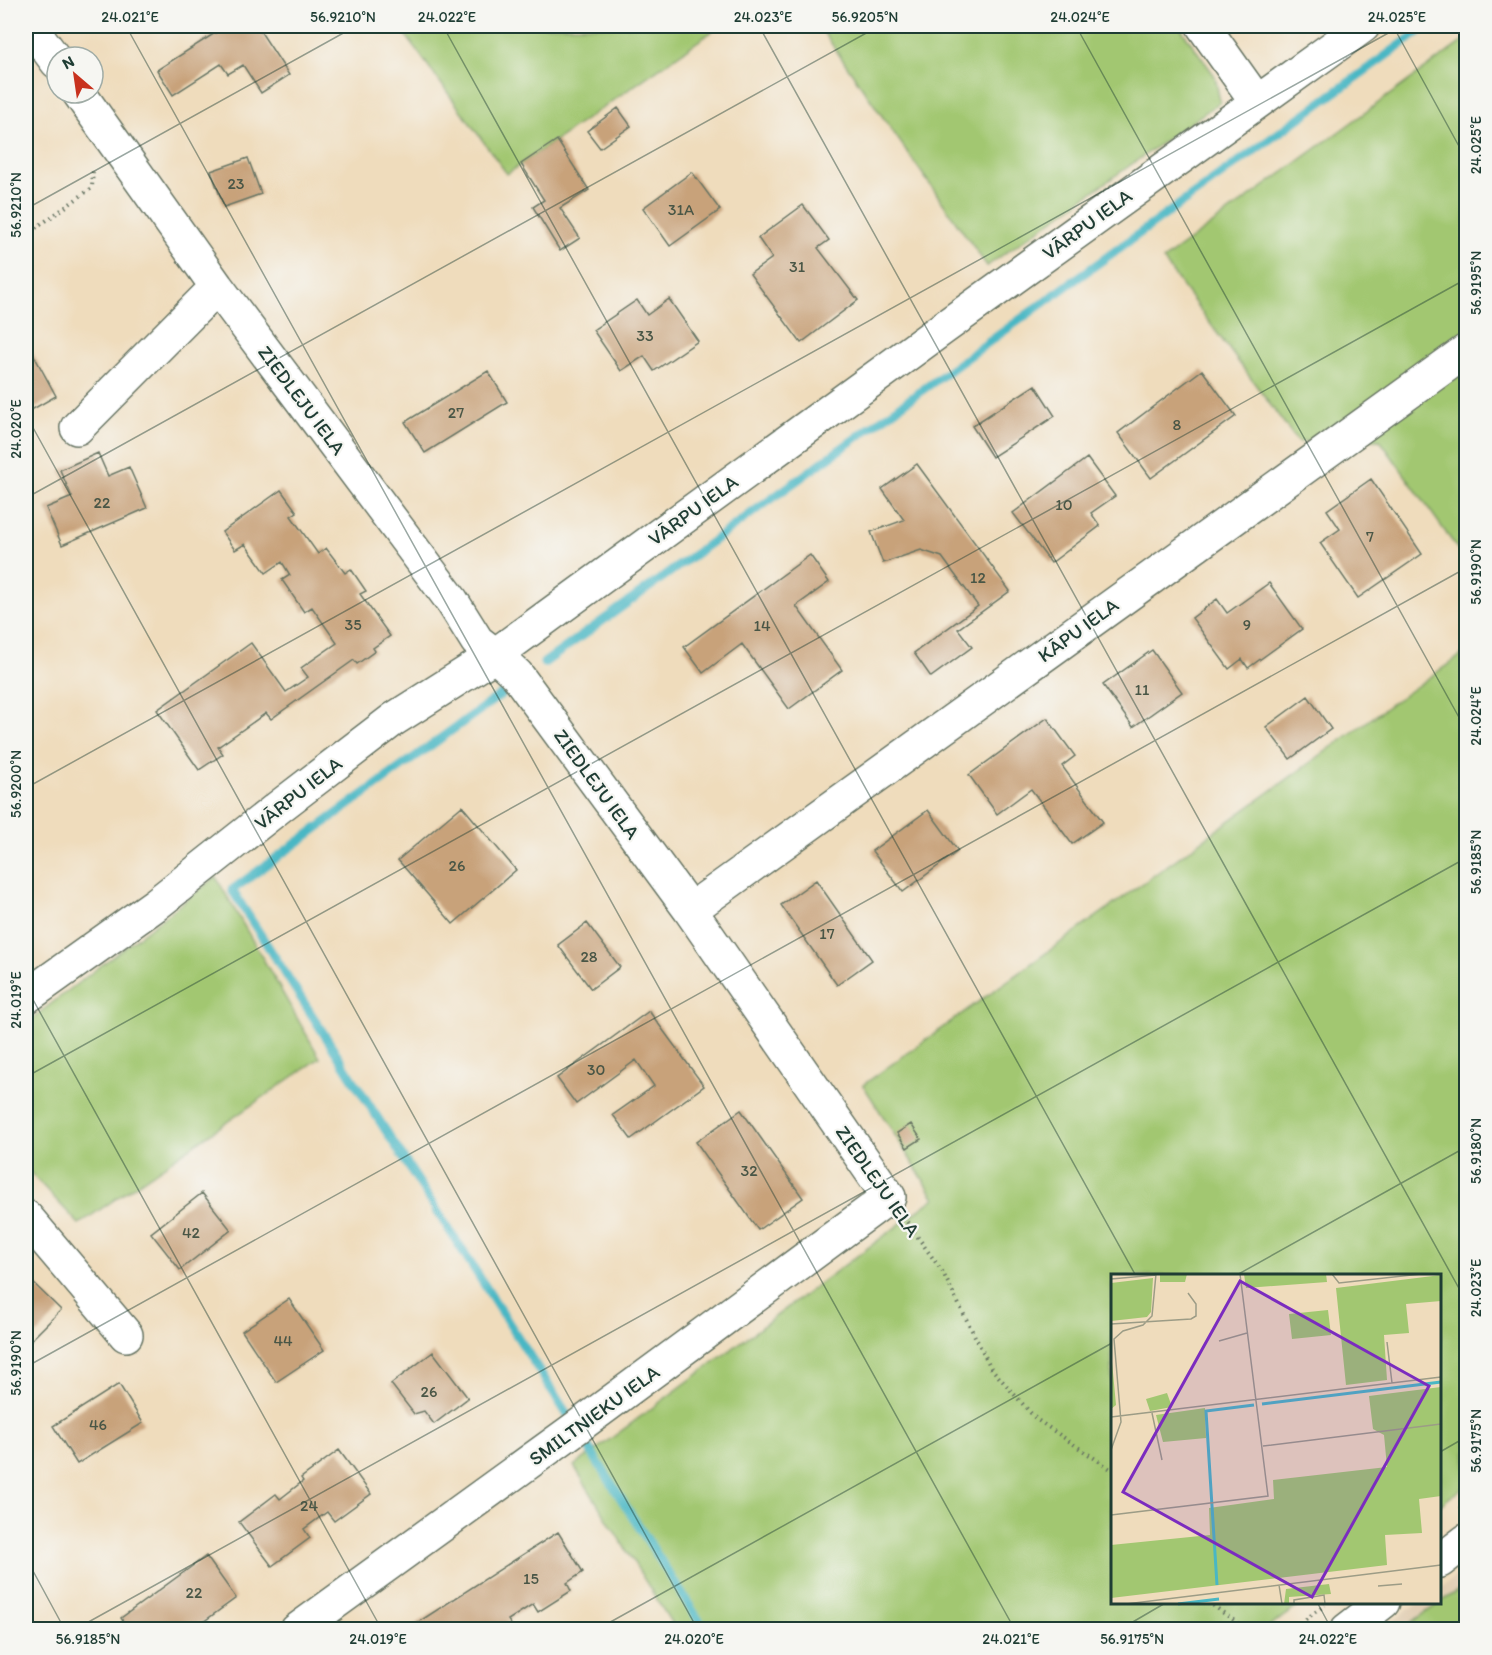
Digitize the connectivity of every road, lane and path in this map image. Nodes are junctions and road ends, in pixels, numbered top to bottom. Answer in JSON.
{"nodes":[{"id":1,"x":30,"y":26,"type":"edge"},
{"id":2,"x":1203,"y":26,"type":"edge"},
{"id":3,"x":1363,"y":26,"type":"edge"},
{"id":4,"x":45,"y":46,"type":"edge"},
{"id":5,"x":1257,"y":102,"type":"junction"},
{"id":6,"x":88,"y":105,"type":"edge"},
{"id":7,"x":93,"y":166,"type":"dead end"},
{"id":8,"x":26,"y":235,"type":"edge"},
{"id":9,"x":217,"y":287,"type":"junction"},
{"id":10,"x":1467,"y":351,"type":"edge"},
{"id":11,"x":77,"y":428,"type":"dead end"},
{"id":12,"x":495,"y":655,"type":"junction"},
{"id":13,"x":690,"y":910,"type":"junction"},
{"id":14,"x":26,"y":997,"type":"edge"},
{"id":15,"x":889,"y":1197,"type":"junction"},
{"id":16,"x":26,"y":1217,"type":"edge"},
{"id":17,"x":126,"y":1335,"type":"dead end"},
{"id":18,"x":1111,"y":1469,"type":"edge"},
{"id":19,"x":1467,"y":1541,"type":"edge"},
{"id":20,"x":1441,"y":1560,"type":"edge"},
{"id":21,"x":1211,"y":1604,"type":"edge"},
{"id":22,"x":1326,"y":1604,"type":"edge"},
{"id":23,"x":1380,"y":1604,"type":"edge"},
{"id":24,"x":297,"y":1629,"type":"edge"},
{"id":25,"x":1247,"y":1629,"type":"edge"},
{"id":26,"x":1291,"y":1629,"type":"edge"},
{"id":27,"x":1347,"y":1629,"type":"edge"}],
"edges":[{"from":1,"to":4,"type":"street"},
{"from":2,"to":5,"type":"street"},
{"from":3,"to":5,"type":"street","name":"VĀRPU IELA"},
{"from":5,"to":12,"type":"street","name":"VĀRPU IELA"},
{"from":6,"to":9,"type":"street","name":"ZIEDLEJU IELA"},
{"from":7,"to":8,"type":"path"},
{"from":9,"to":11,"type":"street"},
{"from":9,"to":12,"type":"street","name":"ZIEDLEJU IELA"},
{"from":10,"to":13,"type":"street","name":"KĀPU IELA"},
{"from":12,"to":13,"type":"street","name":"ZIEDLEJU IELA"},
{"from":12,"to":14,"type":"street","name":"VĀRPU IELA"},
{"from":13,"to":15,"type":"street","name":"ZIEDLEJU IELA"},
{"from":15,"to":18,"type":"path","name":"ZIEDLEJU IELA"},
{"from":15,"to":24,"type":"street","name":"SMILTNIEKU IELA"},
{"from":16,"to":17,"type":"street"},
{"from":19,"to":20,"type":"street"},
{"from":21,"to":25,"type":"path"},
{"from":22,"to":26,"type":"path"},
{"from":23,"to":27,"type":"street"}]}
